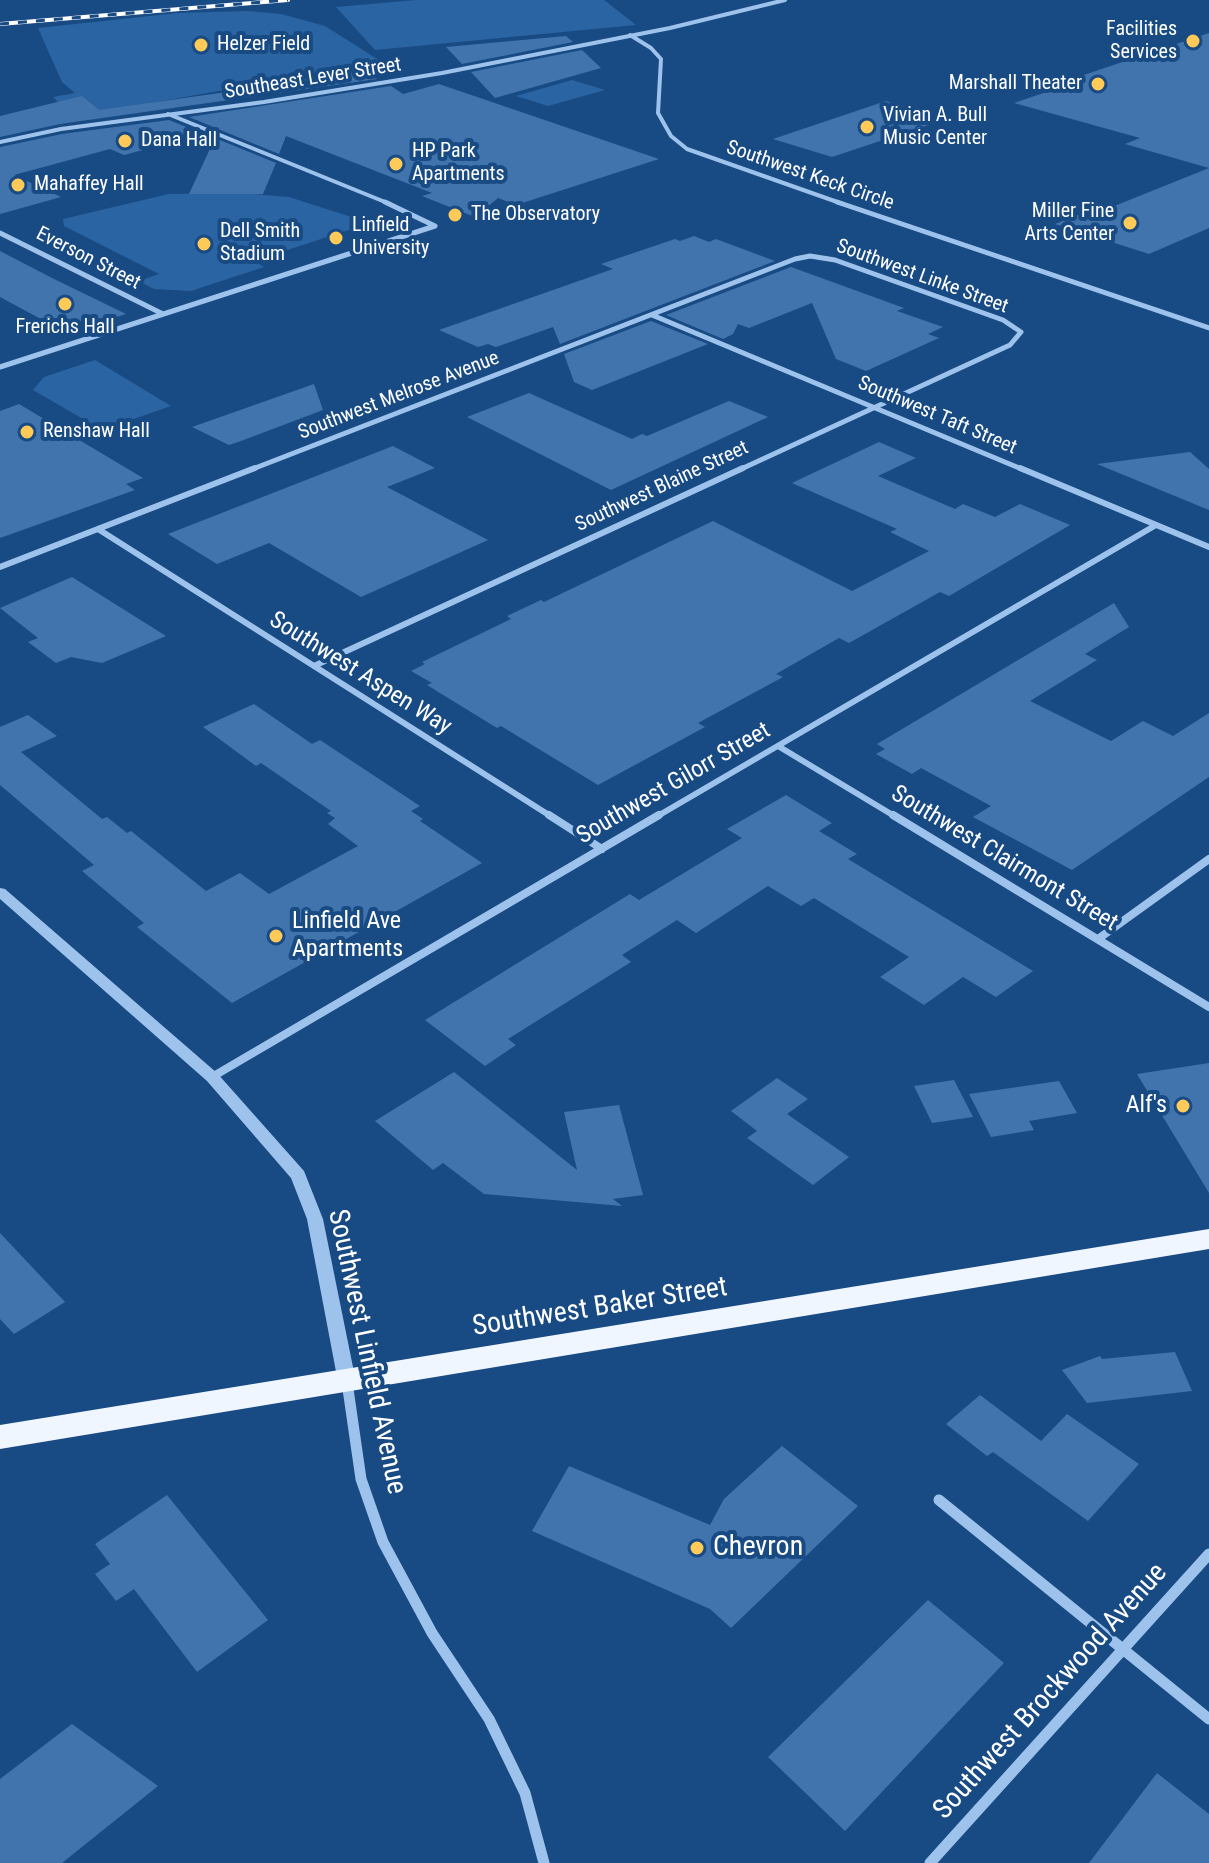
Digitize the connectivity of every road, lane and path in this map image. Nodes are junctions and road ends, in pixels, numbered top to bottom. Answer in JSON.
{"nodes":[{"id":1,"x":785,"y":0,"type":"edge"},
{"id":2,"x":629,"y":35,"type":"junction"},
{"id":3,"x":168,"y":113,"type":"junction"},
{"id":4,"x":0,"y":142,"type":"edge"},
{"id":5,"x":0,"y":233,"type":"edge"},
{"id":6,"x":810,"y":256,"type":"joint"},
{"id":7,"x":163,"y":314,"type":"junction"},
{"id":8,"x":652,"y":315,"type":"junction"},
{"id":9,"x":1209,"y":328,"type":"edge"},
{"id":10,"x":1021,"y":332,"type":"joint"},
{"id":11,"x":0,"y":367,"type":"edge"},
{"id":12,"x":873,"y":407,"type":"junction"},
{"id":13,"x":1156,"y":525,"type":"junction"},
{"id":14,"x":98,"y":529,"type":"junction"},
{"id":15,"x":1209,"y":547,"type":"edge"},
{"id":16,"x":0,"y":567,"type":"edge"},
{"id":17,"x":314,"y":666,"type":"junction"},
{"id":18,"x":778,"y":746,"type":"junction"},
{"id":19,"x":602,"y":849,"type":"junction"},
{"id":20,"x":1209,"y":859,"type":"edge"},
{"id":21,"x":0,"y":892,"type":"edge"},
{"id":22,"x":1098,"y":939,"type":"junction"},
{"id":23,"x":1209,"y":1007,"type":"edge"},
{"id":24,"x":212,"y":1077,"type":"junction"},
{"id":25,"x":1209,"y":1239,"type":"edge"},
{"id":26,"x":347,"y":1382,"type":"junction"},
{"id":27,"x":0,"y":1437,"type":"edge"},
{"id":28,"x":939,"y":1500,"type":"dead end"},
{"id":29,"x":1209,"y":1554,"type":"edge"},
{"id":30,"x":1121,"y":1649,"type":"junction"},
{"id":31,"x":1209,"y":1719,"type":"edge"},
{"id":32,"x":544,"y":1863,"type":"edge"},
{"id":33,"x":930,"y":1863,"type":"edge"}],
"edges":[{"from":1,"to":2,"type":"street"},
{"from":2,"to":3,"type":"street","name":"Southeast Lever Street"},
{"from":2,"to":9,"type":"street","name":"Southwest Keck Circle"},
{"from":3,"to":4,"type":"street","name":"Southeast Lever Street"},
{"from":3,"to":7,"type":"street"},
{"from":5,"to":7,"type":"street","name":"Everson Street"},
{"from":6,"to":8,"type":"street","name":"Southwest Melrose Avenue"},
{"from":6,"to":10,"type":"street","name":"Southwest Linke Street"},
{"from":7,"to":11,"type":"street"},
{"from":8,"to":12,"type":"street","name":"Southwest Taft Street"},
{"from":8,"to":14,"type":"street","name":"Southwest Melrose Avenue"},
{"from":10,"to":12,"type":"street","name":"Southwest Blaine Street"},
{"from":12,"to":13,"type":"street","name":"Southwest Taft Street"},
{"from":12,"to":17,"type":"street","name":"Southwest Blaine Street"},
{"from":13,"to":15,"type":"street","name":"Southwest Taft Street"},
{"from":13,"to":18,"type":"street","name":"Southwest Gilorr Street"},
{"from":14,"to":16,"type":"street","name":"Southwest Melrose Avenue"},
{"from":14,"to":17,"type":"street","name":"Southwest Aspen Way"},
{"from":17,"to":19,"type":"street","name":"Southwest Aspen Way"},
{"from":18,"to":19,"type":"street","name":"Southwest Gilorr Street"},
{"from":18,"to":22,"type":"street","name":"Southwest Clairmont Street"},
{"from":19,"to":24,"type":"street","name":"Southwest Gilorr Street"},
{"from":20,"to":22,"type":"street"},
{"from":21,"to":24,"type":"street","name":"Southwest Linfield Avenue"},
{"from":22,"to":23,"type":"street","name":"Southwest Clairmont Street"},
{"from":24,"to":26,"type":"street","name":"Southwest Linfield Avenue"},
{"from":25,"to":26,"type":"highway","name":"Southwest Baker Street"},
{"from":26,"to":27,"type":"highway","name":"Southwest Baker Street"},
{"from":26,"to":32,"type":"street","name":"Southwest Linfield Avenue"},
{"from":28,"to":30,"type":"street"},
{"from":29,"to":30,"type":"street","name":"Southwest Brockwood Avenue"},
{"from":30,"to":31,"type":"street"},
{"from":30,"to":33,"type":"street","name":"Southwest Brockwood Avenue"}]}
